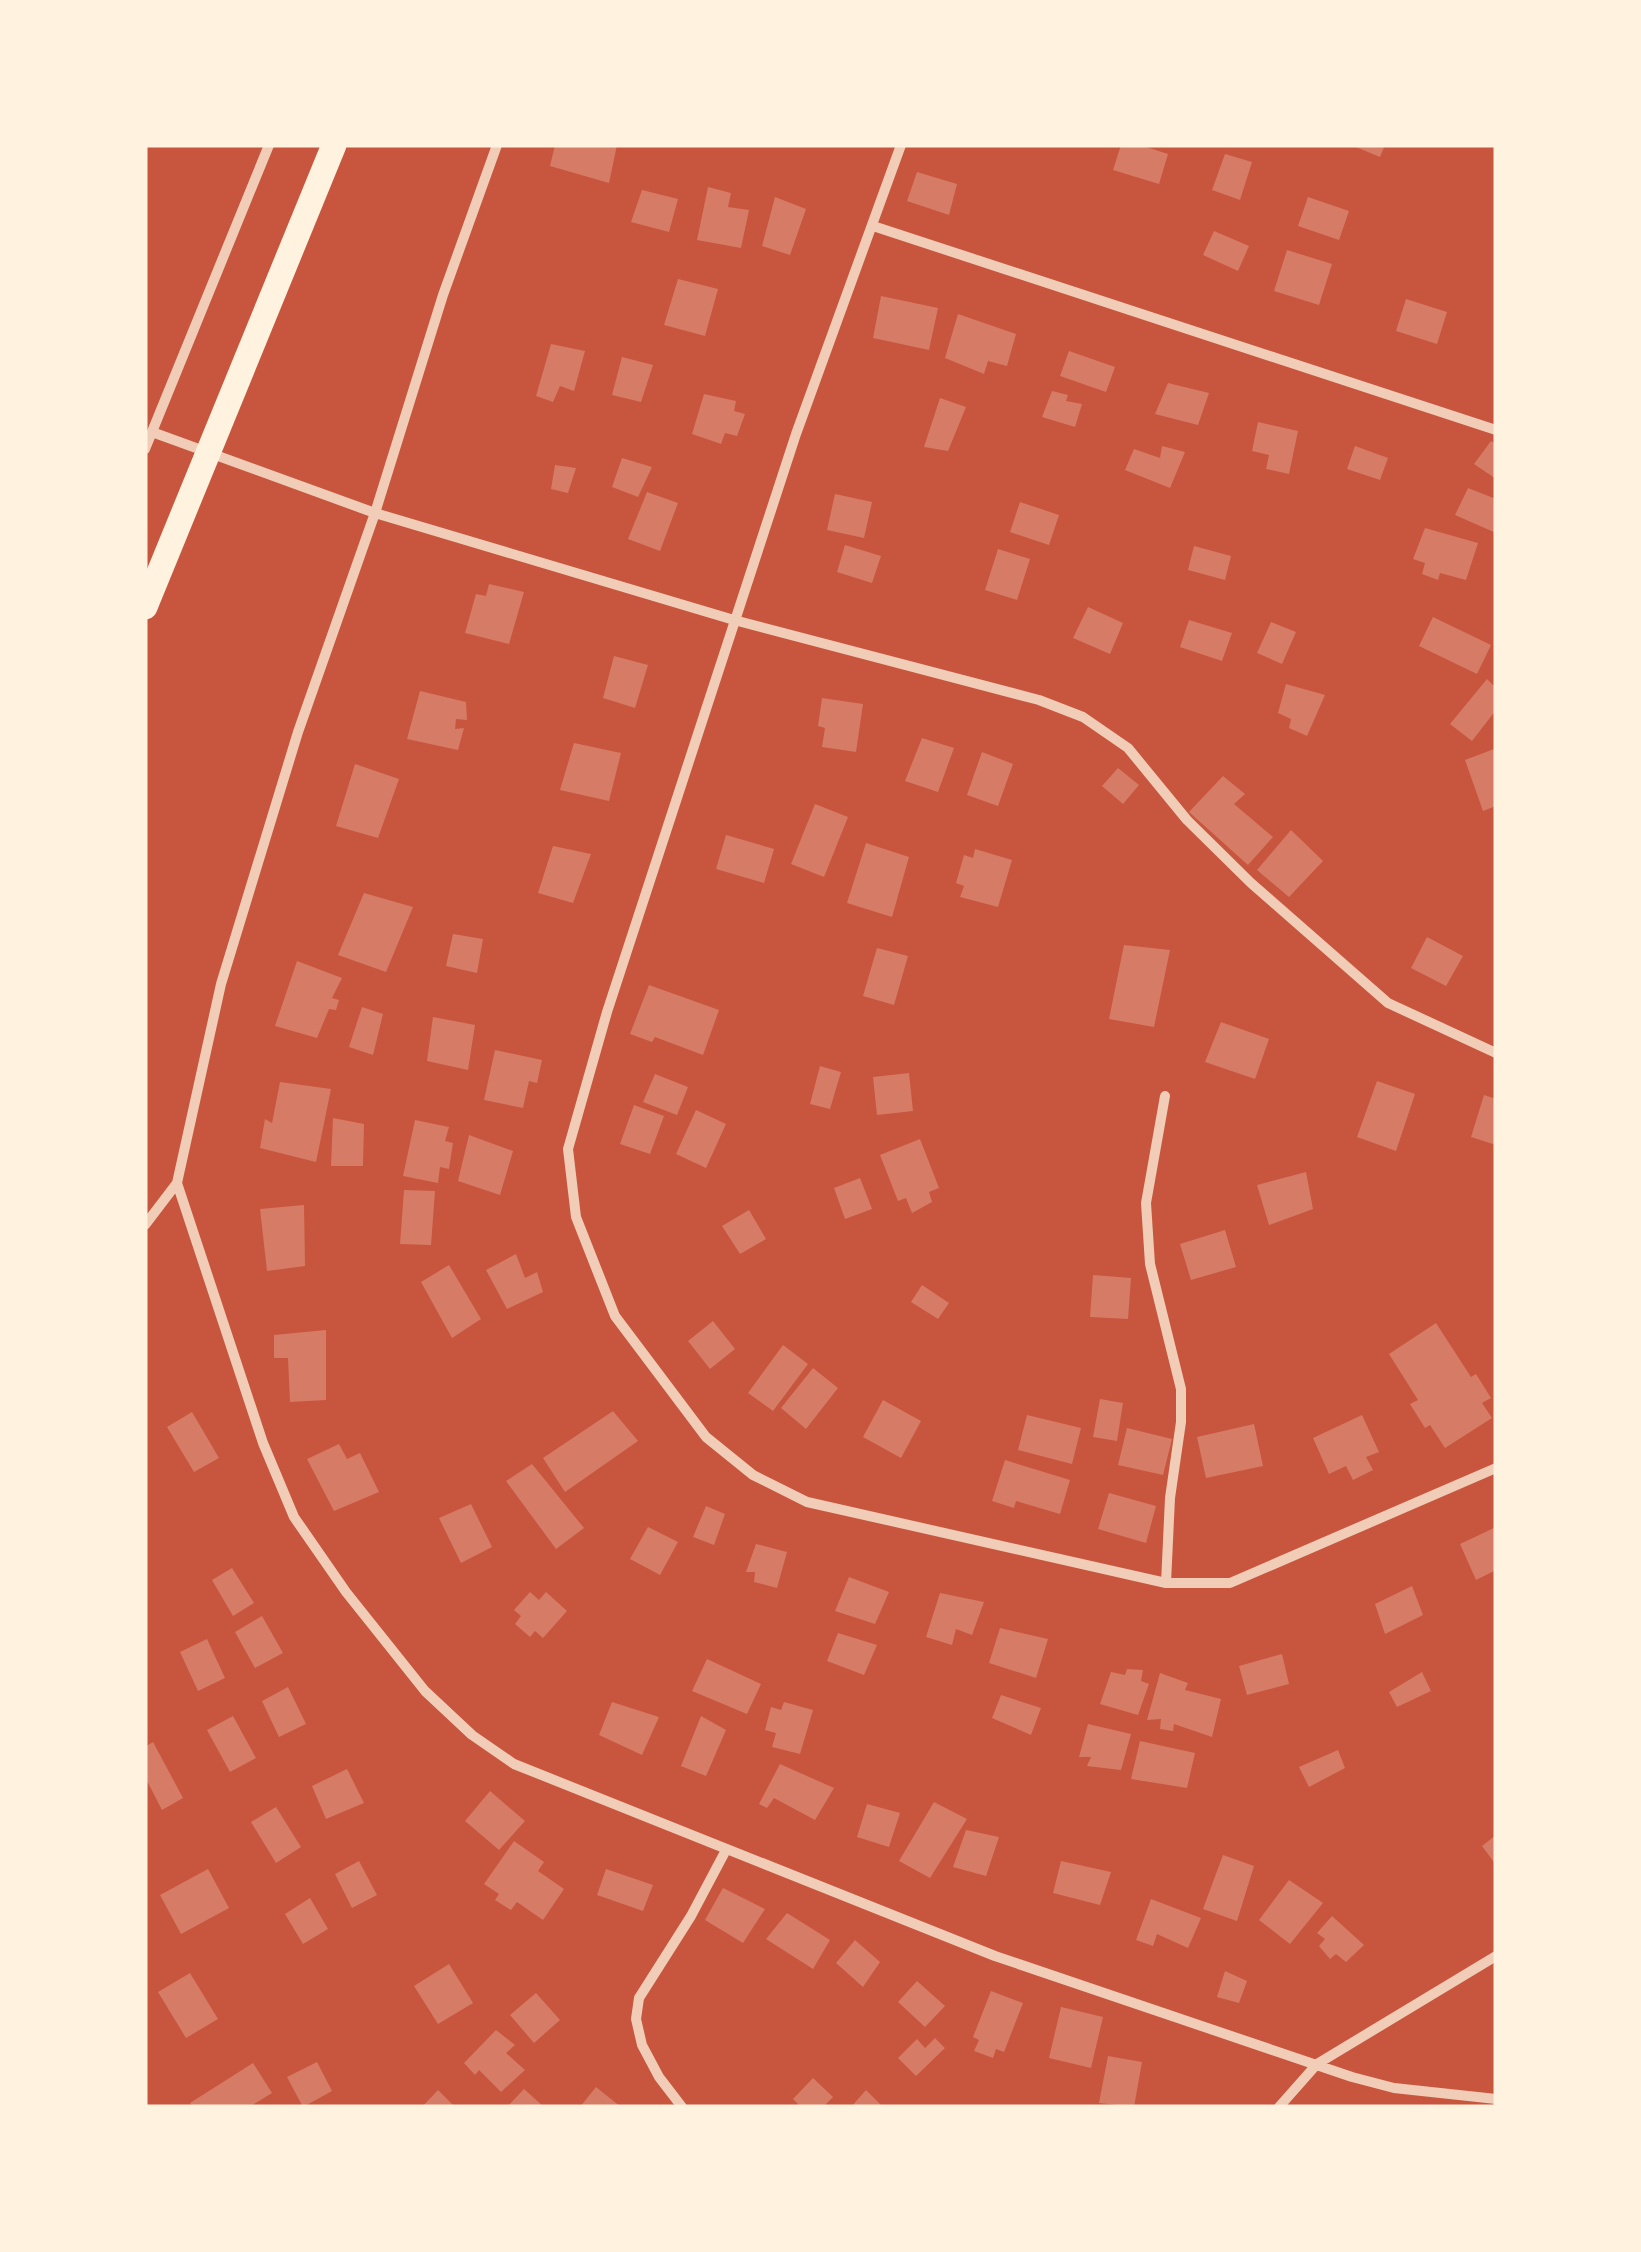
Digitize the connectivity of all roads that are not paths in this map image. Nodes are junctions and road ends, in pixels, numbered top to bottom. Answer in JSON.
{"nodes":[{"id":1,"x":269,"y":145,"type":"edge"},
{"id":2,"x":334,"y":145,"type":"edge"},
{"id":3,"x":497,"y":145,"type":"edge"},
{"id":4,"x":901,"y":145,"type":"edge"},
{"id":5,"x":873,"y":226,"type":"junction"},
{"id":6,"x":1496,"y":430,"type":"edge"},
{"id":7,"x":152,"y":432,"type":"junction"},
{"id":8,"x":145,"y":449,"type":"edge"},
{"id":9,"x":208,"y":452,"type":"junction"},
{"id":10,"x":374,"y":513,"type":"junction"},
{"id":11,"x":145,"y":607,"type":"edge"},
{"id":12,"x":734,"y":620,"type":"junction"},
{"id":13,"x":1496,"y":1053,"type":"edge"},
{"id":14,"x":1164,"y":1096,"type":"dead end"},
{"id":15,"x":177,"y":1182,"type":"junction"},
{"id":16,"x":145,"y":1225,"type":"edge"},
{"id":17,"x":1496,"y":1468,"type":"edge"},
{"id":18,"x":1166,"y":1583,"type":"junction"},
{"id":19,"x":726,"y":1850,"type":"junction"},
{"id":20,"x":1496,"y":1956,"type":"edge"},
{"id":21,"x":1317,"y":2064,"type":"junction"},
{"id":22,"x":1496,"y":2099,"type":"edge"},
{"id":23,"x":682,"y":2107,"type":"edge"},
{"id":24,"x":1278,"y":2107,"type":"edge"}],
"edges":[{"from":1,"to":7,"type":"street"},
{"from":2,"to":9,"type":"main road"},
{"from":3,"to":10,"type":"street"},
{"from":4,"to":5,"type":"street"},
{"from":5,"to":6,"type":"street"},
{"from":5,"to":12,"type":"street"},
{"from":7,"to":8,"type":"street"},
{"from":7,"to":9,"type":"street"},
{"from":9,"to":10,"type":"street"},
{"from":9,"to":11,"type":"main road"},
{"from":10,"to":12,"type":"street"},
{"from":10,"to":15,"type":"street"},
{"from":12,"to":13,"type":"street"},
{"from":12,"to":18,"type":"street"},
{"from":14,"to":18,"type":"street"},
{"from":15,"to":16,"type":"street"},
{"from":15,"to":19,"type":"street"},
{"from":17,"to":18,"type":"street"},
{"from":19,"to":21,"type":"street"},
{"from":19,"to":23,"type":"street"},
{"from":20,"to":21,"type":"street"},
{"from":21,"to":22,"type":"street"},
{"from":21,"to":24,"type":"street"}]}
